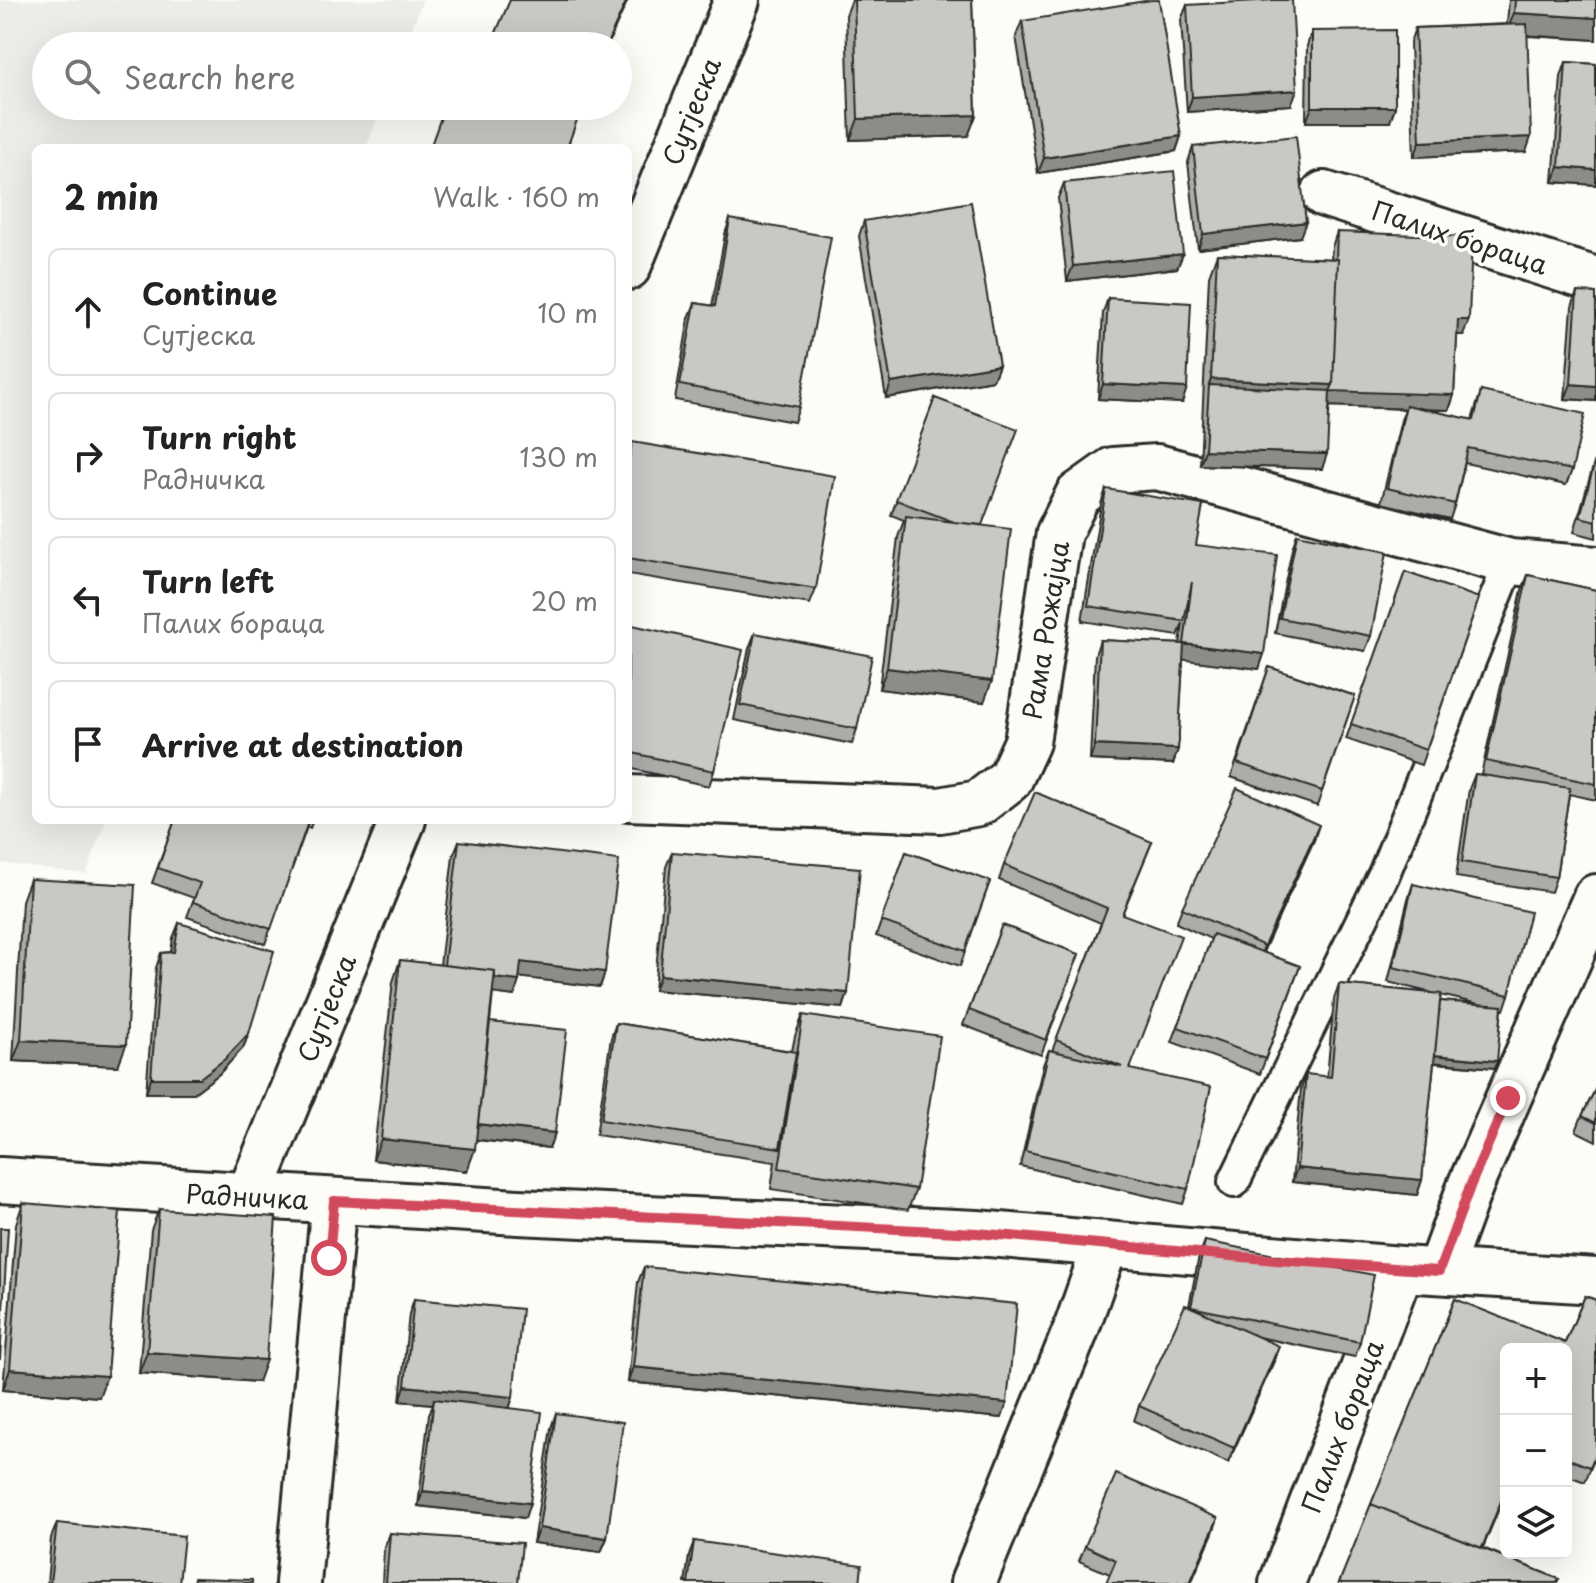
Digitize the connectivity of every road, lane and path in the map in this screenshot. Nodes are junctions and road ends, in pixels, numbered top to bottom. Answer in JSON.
{"nodes":[{"id":1,"x":737,"y":0,"type":"edge"},
{"id":2,"x":1324,"y":194,"type":"dead end"},
{"id":3,"x":632,"y":257,"type":"edge"},
{"id":4,"x":1596,"y":280,"type":"edge"},
{"id":5,"x":1510,"y":562,"type":"junction"},
{"id":6,"x":1596,"y":569,"type":"edge"},
{"id":7,"x":632,"y":798,"type":"edge"},
{"id":8,"x":401,"y":824,"type":"edge"},
{"id":9,"x":1596,"y":897,"type":"edge"},
{"id":10,"x":0,"y":1180,"type":"edge"},
{"id":11,"x":1234,"y":1182,"type":"dead end"},
{"id":12,"x":249,"y":1196,"type":"junction"},
{"id":13,"x":334,"y":1201,"type":"junction"},
{"id":14,"x":1106,"y":1244,"type":"junction"},
{"id":15,"x":1420,"y":1270,"type":"junction"},
{"id":16,"x":1596,"y":1281,"type":"edge"},
{"id":17,"x":298,"y":1583,"type":"edge"},
{"id":18,"x":973,"y":1583,"type":"edge"},
{"id":19,"x":1282,"y":1583,"type":"edge"}],
"edges":[{"from":1,"to":3,"type":"street","name":"Сутјеска"},
{"from":2,"to":4,"type":"street","name":"Палих бораца"},
{"from":5,"to":6,"type":"street","name":"Рама Рожајца"},
{"from":5,"to":7,"type":"street","name":"Рама Рожајца"},
{"from":5,"to":11,"type":"lane"},
{"from":8,"to":12,"type":"street","name":"Сутјеска"},
{"from":9,"to":15,"type":"street","name":"Палих бораца"},
{"from":10,"to":12,"type":"street","name":"Радничка"},
{"from":12,"to":13,"type":"street","name":"Радничка"},
{"from":13,"to":14,"type":"street","name":"Радничка"},
{"from":13,"to":17,"type":"street"},
{"from":14,"to":15,"type":"street","name":"Радничка"},
{"from":14,"to":18,"type":"street"},
{"from":15,"to":16,"type":"street","name":"Радничка"},
{"from":15,"to":19,"type":"street","name":"Палих бораца"}]}
